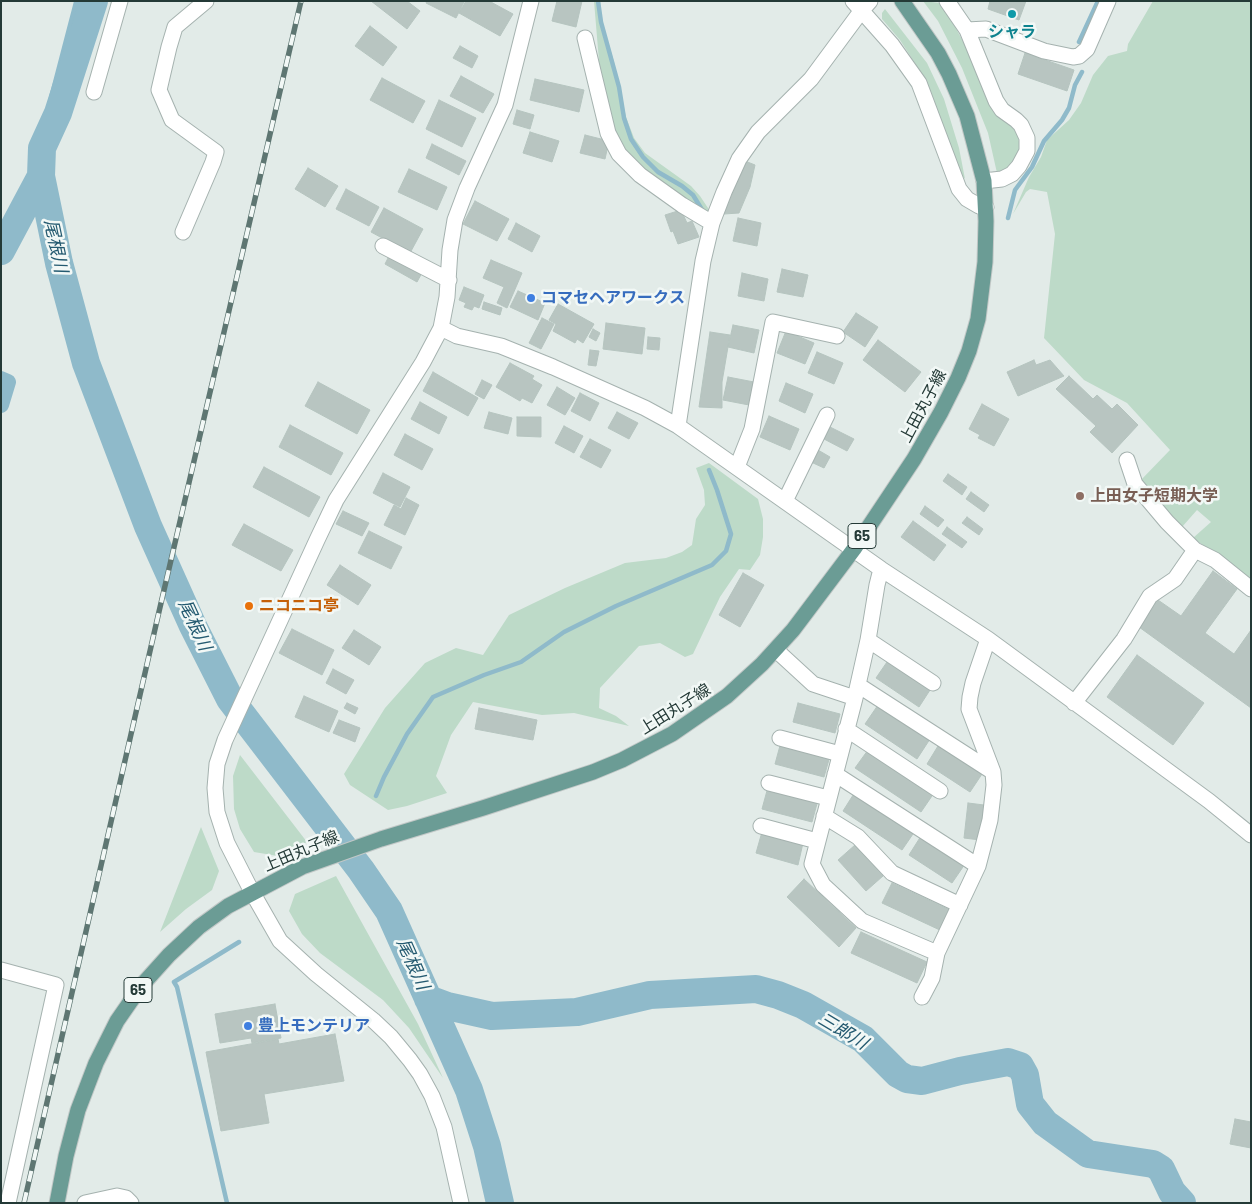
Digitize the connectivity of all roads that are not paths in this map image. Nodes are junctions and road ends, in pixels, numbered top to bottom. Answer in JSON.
{"nodes":[{"id":1,"x":120,"y":1,"type":"edge"},
{"id":2,"x":206,"y":1,"type":"edge"},
{"id":3,"x":531,"y":1,"type":"edge"},
{"id":4,"x":902,"y":1,"type":"edge"},
{"id":5,"x":948,"y":1,"type":"edge"},
{"id":6,"x":1108,"y":1,"type":"edge"},
{"id":7,"x":861,"y":4,"type":"edge"},
{"id":8,"x":968,"y":30,"type":"junction"},
{"id":9,"x":585,"y":38,"type":"dead end"},
{"id":10,"x":94,"y":92,"type":"dead end"},
{"id":11,"x":984,"y":181,"type":"junction"},
{"id":12,"x":986,"y":207,"type":"junction"},
{"id":13,"x":712,"y":223,"type":"junction"},
{"id":14,"x":183,"y":232,"type":"dead end"},
{"id":15,"x":383,"y":246,"type":"dead end"},
{"id":16,"x":448,"y":280,"type":"junction"},
{"id":17,"x":441,"y":328,"type":"junction"},
{"id":18,"x":837,"y":336,"type":"dead end"},
{"id":19,"x":827,"y":415,"type":"dead end"},
{"id":20,"x":678,"y":426,"type":"junction"},
{"id":21,"x":1127,"y":460,"type":"dead end"},
{"id":22,"x":737,"y":467,"type":"junction"},
{"id":23,"x":785,"y":501,"type":"junction"},
{"id":24,"x":854,"y":548,"type":"junction"},
{"id":25,"x":1195,"y":550,"type":"junction"},
{"id":26,"x":881,"y":569,"type":"junction"},
{"id":27,"x":1251,"y":589,"type":"edge"},
{"id":28,"x":988,"y":639,"type":"junction"},
{"id":29,"x":868,"y":640,"type":"junction"},
{"id":30,"x":776,"y":650,"type":"junction"},
{"id":31,"x":933,"y":682,"type":"dead end"},
{"id":32,"x":857,"y":691,"type":"junction"},
{"id":33,"x":1074,"y":703,"type":"junction"},
{"id":34,"x":846,"y":729,"type":"junction"},
{"id":35,"x":780,"y":738,"type":"dead end"},
{"id":36,"x":840,"y":754,"type":"junction"},
{"id":37,"x":993,"y":772,"type":"junction"},
{"id":38,"x":835,"y":774,"type":"junction"},
{"id":39,"x":769,"y":783,"type":"dead end"},
{"id":40,"x":940,"y":791,"type":"dead end"},
{"id":41,"x":828,"y":798,"type":"junction"},
{"id":42,"x":824,"y":816,"type":"junction"},
{"id":43,"x":761,"y":826,"type":"dead end"},
{"id":44,"x":1251,"y":835,"type":"edge"},
{"id":45,"x":817,"y":841,"type":"junction"},
{"id":46,"x":978,"y":866,"type":"junction"},
{"id":47,"x":252,"y":892,"type":"junction"},
{"id":48,"x":960,"y":905,"type":"junction"},
{"id":49,"x":937,"y":953,"type":"junction"},
{"id":50,"x":1,"y":970,"type":"edge"},
{"id":51,"x":922,"y":998,"type":"dead end"},
{"id":52,"x":8,"y":1203,"type":"edge"},
{"id":53,"x":57,"y":1203,"type":"edge"},
{"id":54,"x":85,"y":1203,"type":"edge"},
{"id":55,"x":131,"y":1203,"type":"edge"},
{"id":56,"x":461,"y":1203,"type":"edge"}],
"edges":[{"from":1,"to":10,"type":"street"},
{"from":2,"to":14,"type":"street"},
{"from":3,"to":16,"type":"street"},
{"from":4,"to":11,"type":"main road","name":"上田丸子線","number":"65"},
{"from":5,"to":8,"type":"street"},
{"from":6,"to":8,"type":"street"},
{"from":7,"to":12,"type":"street"},
{"from":7,"to":13,"type":"street"},
{"from":8,"to":11,"type":"street"},
{"from":9,"to":13,"type":"street"},
{"from":11,"to":12,"type":"main road","name":"上田丸子線","number":"65"},
{"from":12,"to":24,"type":"main road","name":"上田丸子線","number":"65"},
{"from":13,"to":20,"type":"street"},
{"from":15,"to":16,"type":"street"},
{"from":16,"to":17,"type":"street"},
{"from":17,"to":20,"type":"street"},
{"from":17,"to":47,"type":"street"},
{"from":18,"to":22,"type":"street"},
{"from":19,"to":23,"type":"street"},
{"from":20,"to":22,"type":"street"},
{"from":21,"to":25,"type":"street"},
{"from":22,"to":23,"type":"street"},
{"from":23,"to":24,"type":"street"},
{"from":24,"to":26,"type":"street"},
{"from":24,"to":30,"type":"main road","name":"上田丸子線","number":"65"},
{"from":25,"to":27,"type":"street"},
{"from":25,"to":33,"type":"street"},
{"from":26,"to":28,"type":"street"},
{"from":26,"to":29,"type":"street"},
{"from":28,"to":33,"type":"street"},
{"from":28,"to":37,"type":"street"},
{"from":29,"to":31,"type":"street"},
{"from":29,"to":32,"type":"street"},
{"from":30,"to":32,"type":"street"},
{"from":30,"to":47,"type":"main road","name":"上田丸子線","number":"65"},
{"from":32,"to":34,"type":"street"},
{"from":32,"to":37,"type":"street"},
{"from":33,"to":44,"type":"street"},
{"from":34,"to":36,"type":"street"},
{"from":34,"to":40,"type":"street"},
{"from":35,"to":36,"type":"street"},
{"from":36,"to":38,"type":"street"},
{"from":37,"to":46,"type":"street"},
{"from":38,"to":41,"type":"street"},
{"from":38,"to":46,"type":"street"},
{"from":39,"to":41,"type":"street"},
{"from":41,"to":42,"type":"street"},
{"from":42,"to":45,"type":"street"},
{"from":42,"to":48,"type":"street"},
{"from":43,"to":45,"type":"street"},
{"from":45,"to":49,"type":"street"},
{"from":46,"to":48,"type":"street"},
{"from":47,"to":53,"type":"main road","name":"上田丸子線","number":"65"},
{"from":47,"to":56,"type":"street"},
{"from":48,"to":49,"type":"street"},
{"from":49,"to":51,"type":"street"},
{"from":50,"to":52,"type":"street"},
{"from":54,"to":55,"type":"street"}]}
